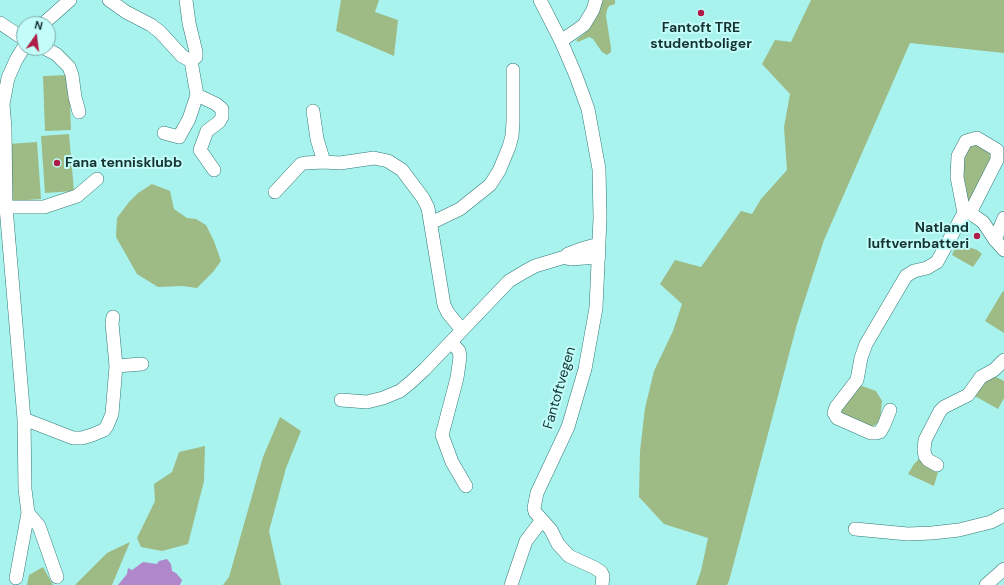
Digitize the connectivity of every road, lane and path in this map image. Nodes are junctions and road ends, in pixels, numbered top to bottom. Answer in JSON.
{"nodes":[{"id":1,"x":70,"y":0,"type":"edge"},
{"id":2,"x":109,"y":0,"type":"edge"},
{"id":3,"x":186,"y":0,"type":"edge"},
{"id":4,"x":540,"y":0,"type":"edge"},
{"id":5,"x":596,"y":0,"type":"edge"},
{"id":6,"x":52,"y":16,"type":"edge"},
{"id":7,"x":0,"y":23,"type":"edge"},
{"id":8,"x":16,"y":34,"type":"edge"},
{"id":9,"x":561,"y":41,"type":"junction"},
{"id":10,"x":56,"y":54,"type":"edge"},
{"id":11,"x":18,"y":56,"type":"edge"},
{"id":12,"x":191,"y":61,"type":"junction"},
{"id":13,"x":513,"y":70,"type":"dead end"},
{"id":14,"x":197,"y":95,"type":"junction"},
{"id":15,"x":2,"y":104,"type":"edge"},
{"id":16,"x":313,"y":111,"type":"dead end"},
{"id":17,"x":79,"y":112,"type":"dead end"},
{"id":18,"x":164,"y":133,"type":"dead end"},
{"id":19,"x":324,"y":162,"type":"junction"},
{"id":20,"x":214,"y":170,"type":"dead end"},
{"id":21,"x":97,"y":179,"type":"dead end"},
{"id":22,"x":275,"y":192,"type":"dead end"},
{"id":23,"x":6,"y":207,"type":"junction"},
{"id":24,"x":967,"y":213,"type":"junction"},
{"id":25,"x":1004,"y":218,"type":"edge"},
{"id":26,"x":431,"y":223,"type":"junction"},
{"id":27,"x":1000,"y":238,"type":"edge"},
{"id":28,"x":599,"y":244,"type":"junction"},
{"id":29,"x":1004,"y":250,"type":"edge"},
{"id":30,"x":565,"y":257,"type":"junction"},
{"id":31,"x":599,"y":257,"type":"junction"},
{"id":32,"x":112,"y":318,"type":"dead end"},
{"id":33,"x":462,"y":330,"type":"junction"},
{"id":34,"x":451,"y":342,"type":"junction"},
{"id":35,"x":1004,"y":360,"type":"edge"},
{"id":36,"x":142,"y":364,"type":"dead end"},
{"id":37,"x":116,"y":366,"type":"junction"},
{"id":38,"x":341,"y":400,"type":"dead end"},
{"id":39,"x":890,"y":410,"type":"dead end"},
{"id":40,"x":24,"y":419,"type":"junction"},
{"id":41,"x":937,"y":465,"type":"dead end"},
{"id":42,"x":466,"y":486,"type":"dead end"},
{"id":43,"x":28,"y":513,"type":"junction"},
{"id":44,"x":1004,"y":515,"type":"edge"},
{"id":45,"x":542,"y":520,"type":"junction"},
{"id":46,"x":855,"y":529,"type":"dead end"},
{"id":47,"x":1004,"y":569,"type":"edge"},
{"id":48,"x":56,"y":577,"type":"dead end"},
{"id":49,"x":16,"y":578,"type":"dead end"},
{"id":50,"x":511,"y":585,"type":"edge"},
{"id":51,"x":602,"y":585,"type":"edge"},
{"id":52,"x":986,"y":585,"type":"edge"}],
"edges":[{"from":1,"to":6,"type":"street"},
{"from":2,"to":12,"type":"street"},
{"from":3,"to":12,"type":"street"},
{"from":4,"to":9,"type":"street","name":"Fantoftvegen"},
{"from":5,"to":9,"type":"street"},
{"from":7,"to":8,"type":"street"},
{"from":9,"to":28,"type":"street","name":"Fantoftvegen"},
{"from":10,"to":17,"type":"street"},
{"from":11,"to":15,"type":"street"},
{"from":12,"to":14,"type":"street"},
{"from":13,"to":26,"type":"street"},
{"from":14,"to":18,"type":"street"},
{"from":14,"to":20,"type":"street"},
{"from":15,"to":23,"type":"street"},
{"from":16,"to":19,"type":"street"},
{"from":19,"to":22,"type":"street"},
{"from":19,"to":26,"type":"street"},
{"from":21,"to":23,"type":"street"},
{"from":23,"to":40,"type":"street"},
{"from":24,"to":24,"type":"street"},
{"from":24,"to":27,"type":"street"},
{"from":24,"to":39,"type":"street"},
{"from":25,"to":27,"type":"street"},
{"from":26,"to":33,"type":"street"},
{"from":27,"to":29,"type":"street"},
{"from":28,"to":30,"type":"street"},
{"from":28,"to":31,"type":"street","name":"Fantoftvegen"},
{"from":30,"to":31,"type":"street"},
{"from":30,"to":33,"type":"street"},
{"from":31,"to":45,"type":"street","name":"Fantoftvegen"},
{"from":32,"to":37,"type":"street"},
{"from":33,"to":34,"type":"street"},
{"from":34,"to":38,"type":"street"},
{"from":34,"to":42,"type":"street"},
{"from":35,"to":41,"type":"street"},
{"from":36,"to":37,"type":"street"},
{"from":37,"to":40,"type":"street"},
{"from":40,"to":43,"type":"street"},
{"from":43,"to":48,"type":"street"},
{"from":43,"to":49,"type":"street"},
{"from":44,"to":46,"type":"street"},
{"from":45,"to":50,"type":"street"},
{"from":45,"to":51,"type":"street","name":"Fantoftvegen"},
{"from":47,"to":52,"type":"street"}]}
